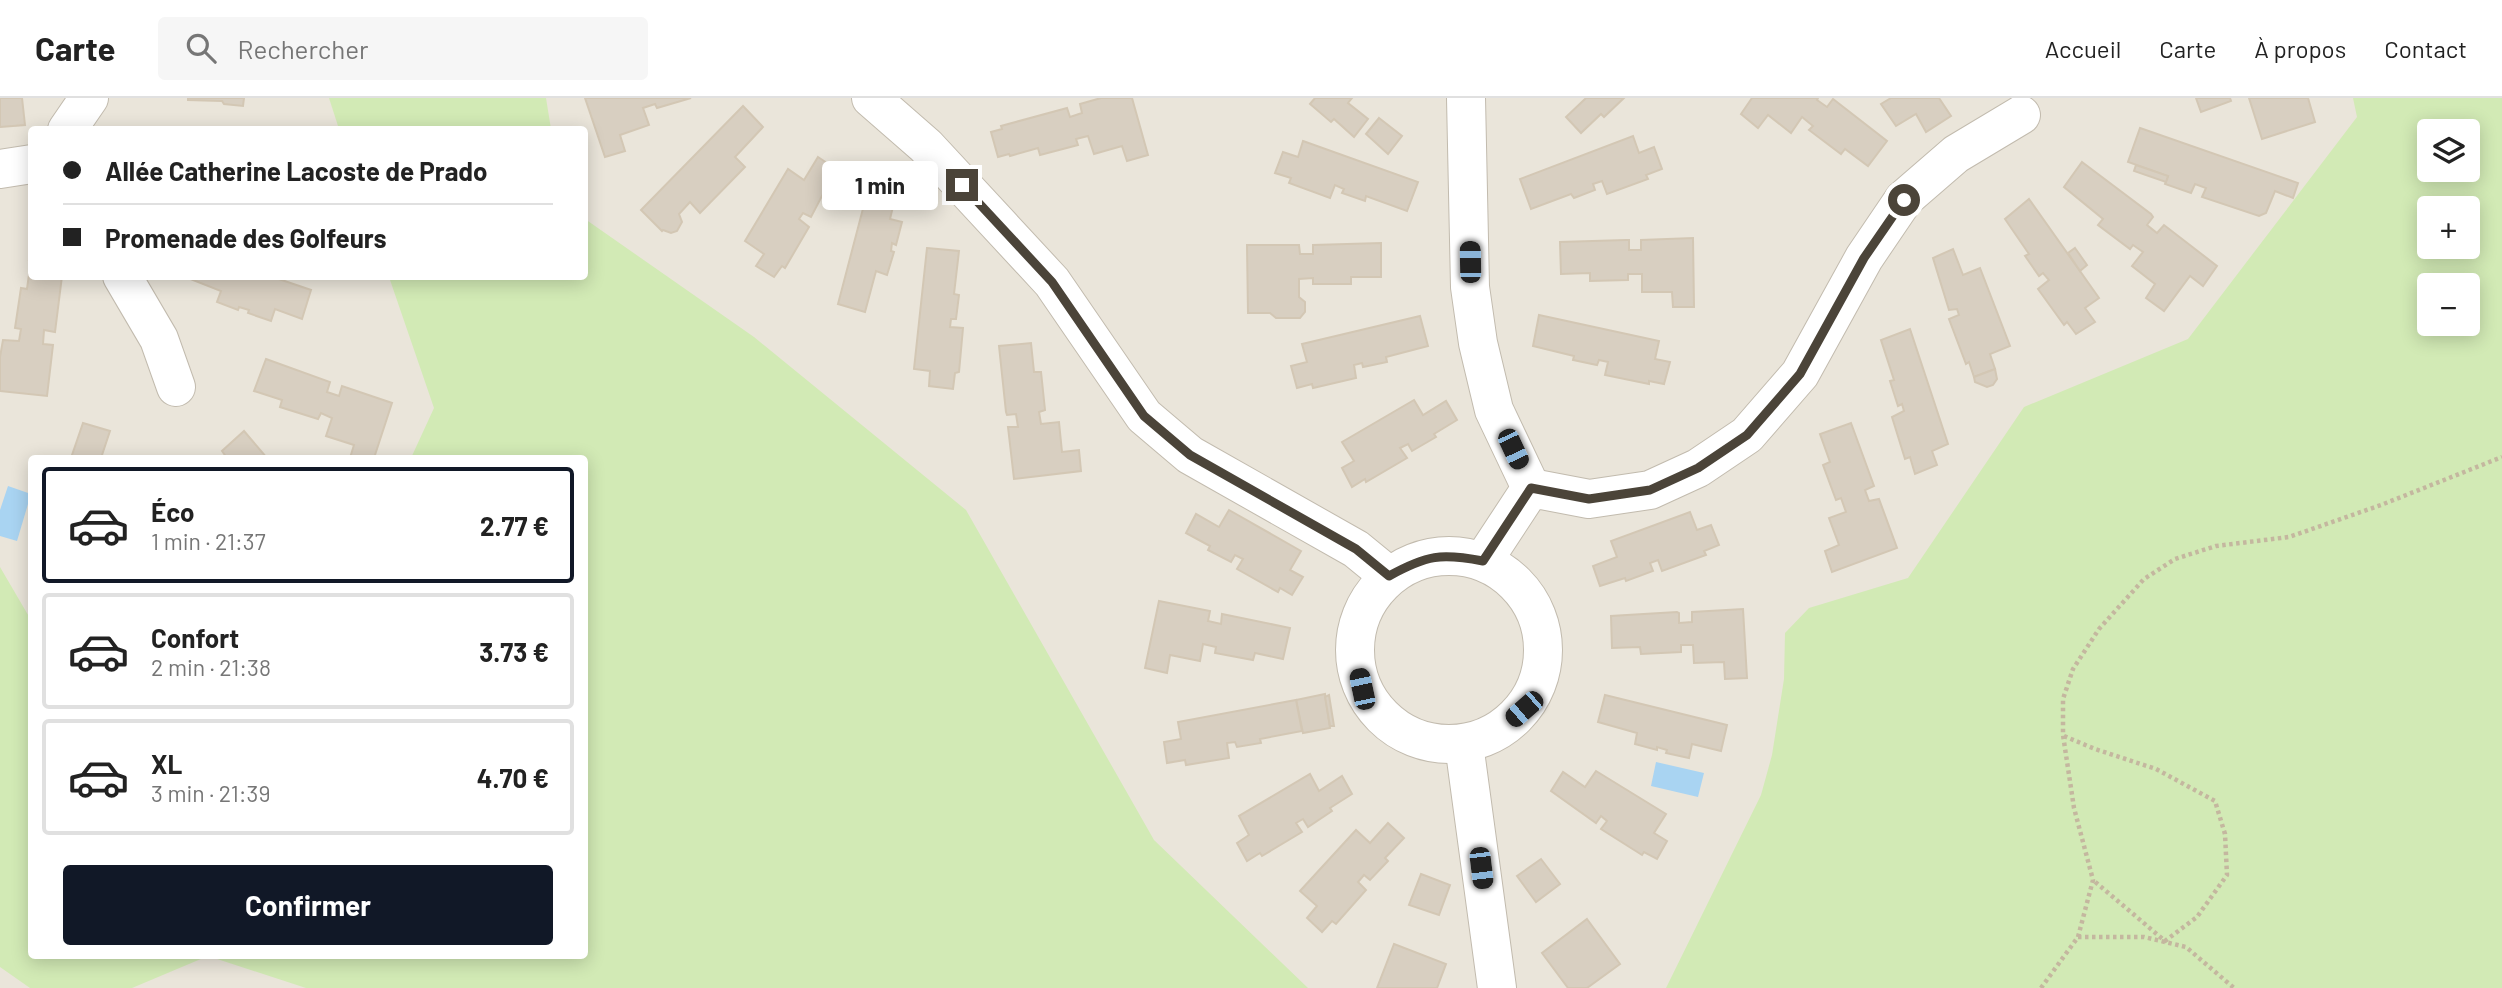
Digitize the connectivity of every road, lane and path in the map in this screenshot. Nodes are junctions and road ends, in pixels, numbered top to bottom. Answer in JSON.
{"nodes":[{"id":1,"x":89,"y":98,"type":"edge"},
{"id":2,"x":871,"y":98,"type":"edge"},
{"id":3,"x":1466,"y":98,"type":"edge"},
{"id":4,"x":2021,"y":115,"type":"dead end"},
{"id":5,"x":70,"y":126,"type":"edge"},
{"id":6,"x":28,"y":165,"type":"edge"},
{"id":7,"x":0,"y":169,"type":"edge"},
{"id":8,"x":124,"y":280,"type":"edge"},
{"id":9,"x":176,"y":387,"type":"dead end"},
{"id":10,"x":2502,"y":457,"type":"edge"},
{"id":11,"x":1531,"y":488,"type":"junction"},
{"id":12,"x":1483,"y":561,"type":"junction"},
{"id":13,"x":1389,"y":576,"type":"junction"},
{"id":14,"x":2063,"y":735,"type":"junction"},
{"id":15,"x":1464,"y":744,"type":"junction"},
{"id":16,"x":2093,"y":880,"type":"junction"},
{"id":17,"x":2078,"y":937,"type":"junction"},
{"id":18,"x":2165,"y":941,"type":"junction"},
{"id":19,"x":1497,"y":988,"type":"edge"},
{"id":20,"x":2041,"y":988,"type":"edge"},
{"id":21,"x":2234,"y":988,"type":"edge"}],
"edges":[{"from":1,"to":5,"type":"street"},
{"from":2,"to":13,"type":"street"},
{"from":3,"to":11,"type":"street"},
{"from":4,"to":11,"type":"street"},
{"from":6,"to":7,"type":"street"},
{"from":8,"to":9,"type":"street"},
{"from":10,"to":14,"type":"path"},
{"from":11,"to":12,"type":"street"},
{"from":12,"to":13,"type":"street"},
{"from":12,"to":15,"type":"street"},
{"from":13,"to":15,"type":"street"},
{"from":14,"to":16,"type":"path"},
{"from":14,"to":18,"type":"path"},
{"from":15,"to":19,"type":"street"},
{"from":16,"to":17,"type":"path"},
{"from":16,"to":18,"type":"path"},
{"from":17,"to":18,"type":"path"},
{"from":17,"to":20,"type":"path"},
{"from":18,"to":21,"type":"path"}]}
